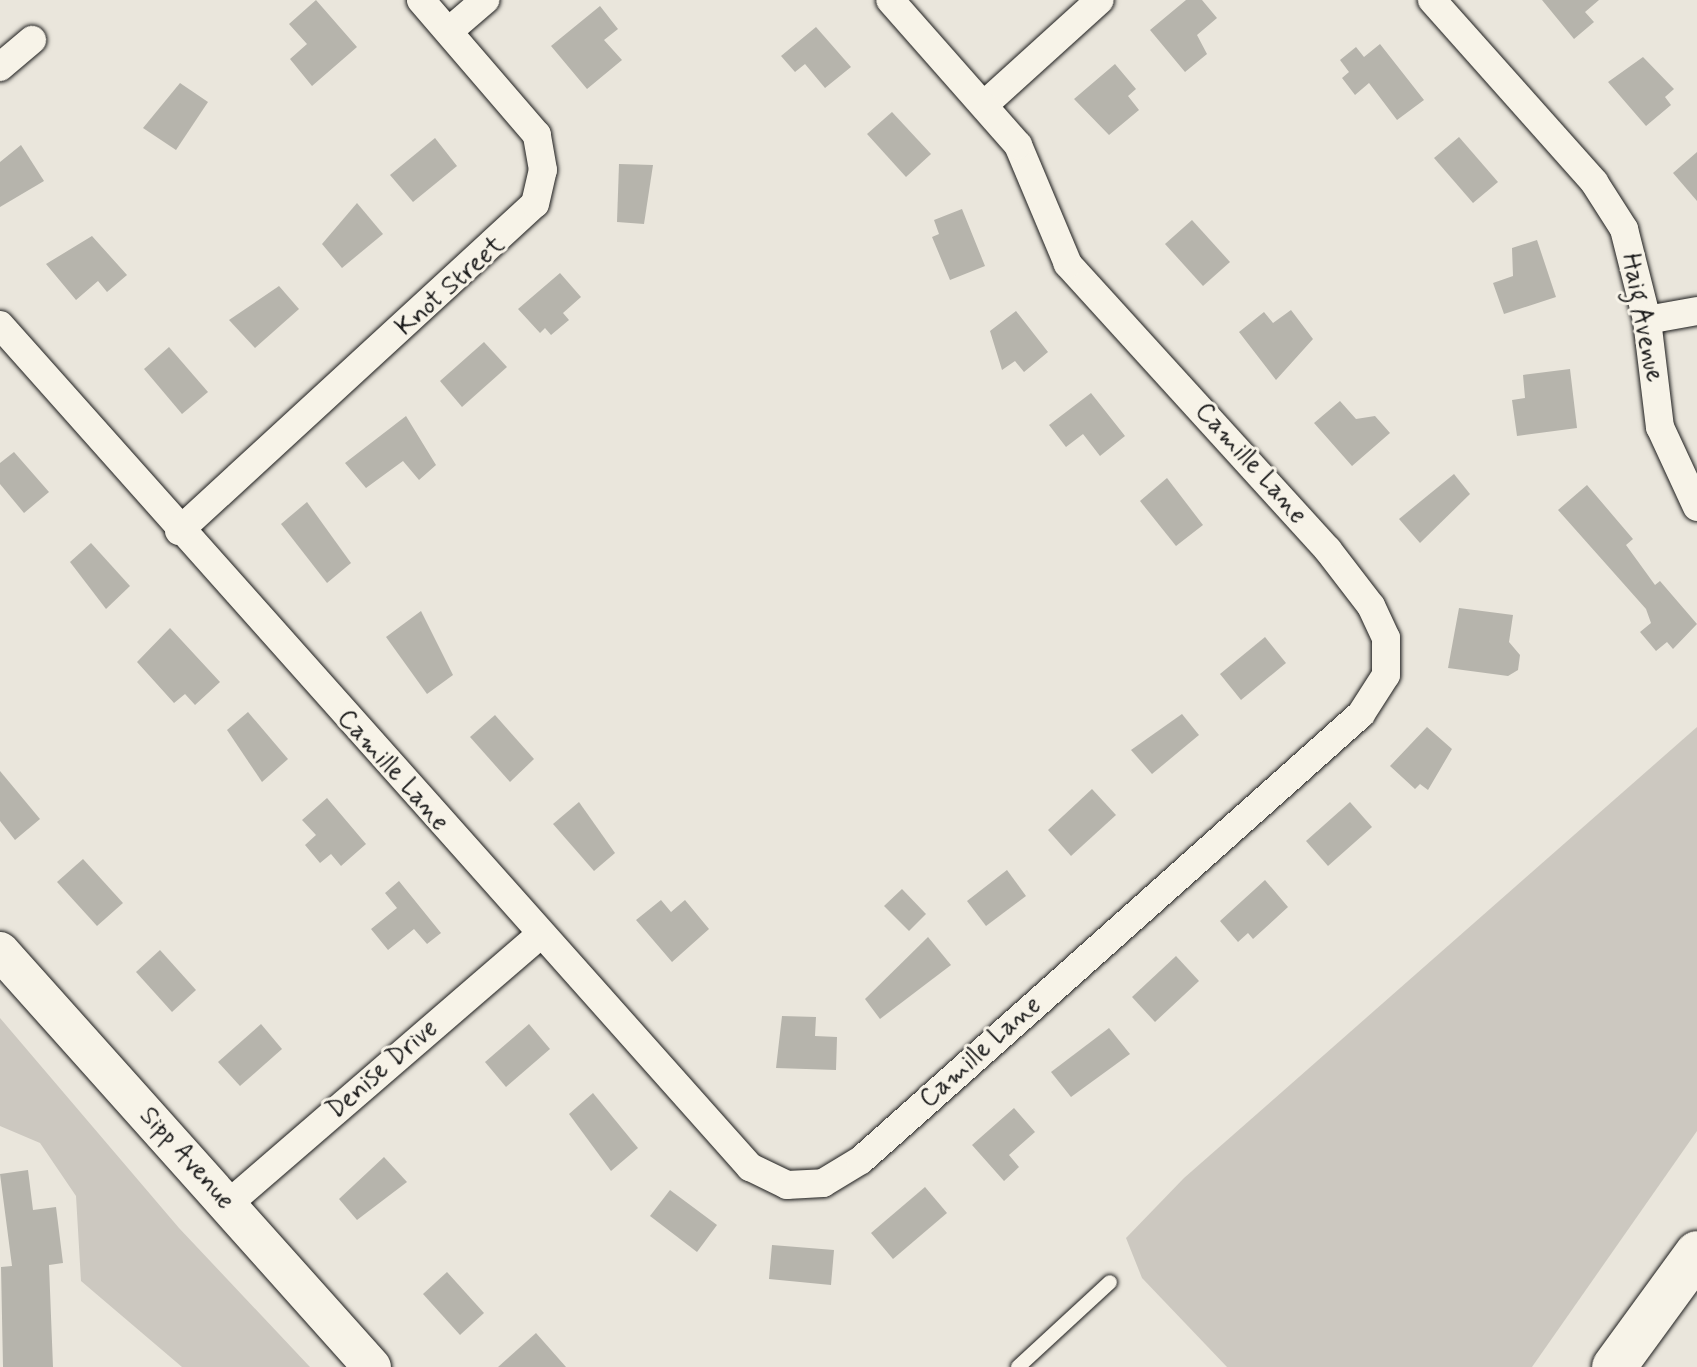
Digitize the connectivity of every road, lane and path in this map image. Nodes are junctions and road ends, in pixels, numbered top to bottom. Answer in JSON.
{"nodes":[{"id":1,"x":421,"y":0,"type":"edge"},
{"id":2,"x":485,"y":0,"type":"edge"},
{"id":3,"x":890,"y":0,"type":"edge"},
{"id":4,"x":1100,"y":0,"type":"edge"},
{"id":5,"x":1432,"y":0,"type":"edge"},
{"id":6,"x":449,"y":31,"type":"junction"},
{"id":7,"x":32,"y":40,"type":"dead end"},
{"id":8,"x":0,"y":67,"type":"edge"},
{"id":9,"x":984,"y":105,"type":"junction"},
{"id":10,"x":1697,"y":311,"type":"edge"},
{"id":11,"x":1647,"y":320,"type":"junction"},
{"id":12,"x":0,"y":325,"type":"edge"},
{"id":13,"x":1697,"y":507,"type":"edge"},
{"id":14,"x":179,"y":531,"type":"junction"},
{"id":15,"x":539,"y":936,"type":"junction"},
{"id":16,"x":0,"y":951,"type":"edge"},
{"id":17,"x":227,"y":1205,"type":"junction"},
{"id":18,"x":1697,"y":1253,"type":"edge"},
{"id":19,"x":1110,"y":1282,"type":"dead end"},
{"id":20,"x":372,"y":1367,"type":"edge"},
{"id":21,"x":1018,"y":1367,"type":"edge"},
{"id":22,"x":1614,"y":1367,"type":"edge"}],
"edges":[{"from":1,"to":6,"type":"street","name":"Knot Street"},
{"from":2,"to":6,"type":"street"},
{"from":3,"to":9,"type":"street","name":"Camille Lane"},
{"from":4,"to":9,"type":"street"},
{"from":5,"to":11,"type":"street","name":"Haig Avenue"},
{"from":6,"to":14,"type":"street","name":"Knot Street"},
{"from":7,"to":8,"type":"street"},
{"from":9,"to":15,"type":"street","name":"Camille Lane"},
{"from":10,"to":11,"type":"street"},
{"from":11,"to":13,"type":"street","name":"Haig Avenue"},
{"from":12,"to":14,"type":"street","name":"Camille Lane"},
{"from":14,"to":15,"type":"street","name":"Camille Lane"},
{"from":15,"to":17,"type":"street","name":"Denise Drive"},
{"from":16,"to":17,"type":"street","name":"Sipp Avenue"},
{"from":17,"to":20,"type":"street","name":"Sipp Avenue"},
{"from":18,"to":22,"type":"highway"},
{"from":19,"to":21,"type":"lane"}]}
